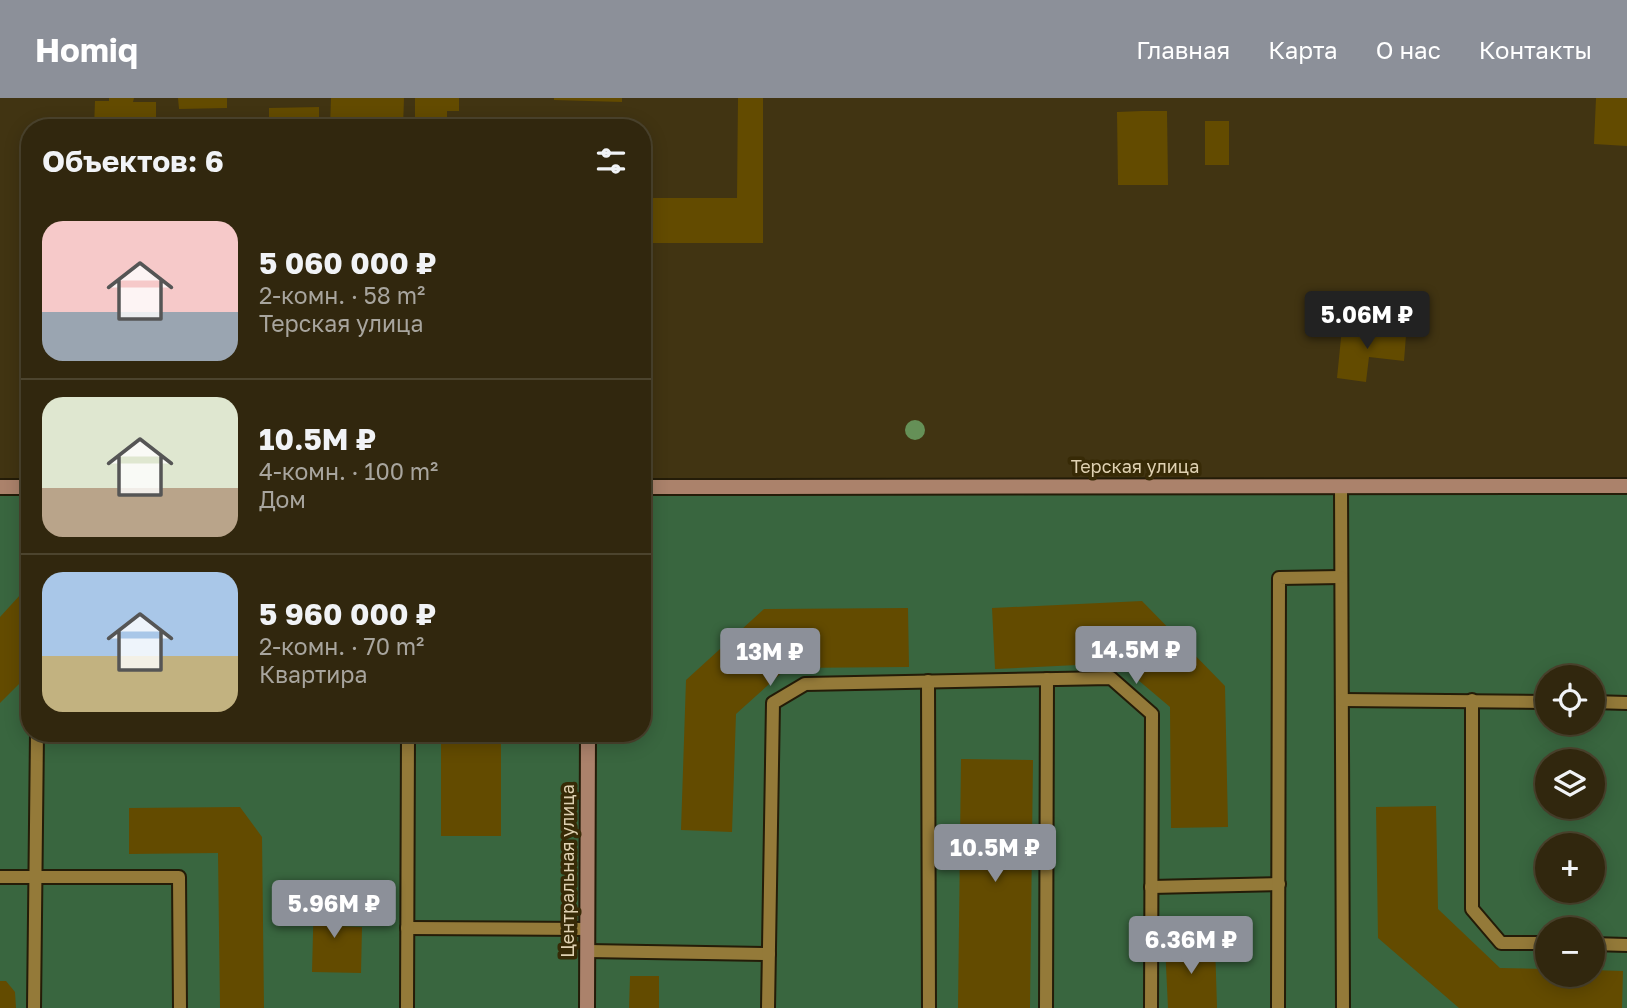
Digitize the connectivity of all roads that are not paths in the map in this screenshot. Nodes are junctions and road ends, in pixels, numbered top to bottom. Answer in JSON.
{"nodes":[{"id":1,"x":1341,"y":486,"type":"junction"},
{"id":2,"x":1627,"y":486,"type":"edge"},
{"id":3,"x":0,"y":487,"type":"edge"},
{"id":4,"x":21,"y":487,"type":"edge"},
{"id":5,"x":651,"y":487,"type":"edge"},
{"id":6,"x":1341,"y":577,"type":"junction"},
{"id":7,"x":1047,"y":679,"type":"junction"},
{"id":8,"x":928,"y":681,"type":"junction"},
{"id":9,"x":1342,"y":700,"type":"junction"},
{"id":10,"x":1472,"y":700,"type":"junction"},
{"id":11,"x":1535,"y":702,"type":"edge"},
{"id":12,"x":1605,"y":702,"type":"edge"},
{"id":13,"x":1627,"y":703,"type":"edge"},
{"id":14,"x":37,"y":742,"type":"edge"},
{"id":15,"x":408,"y":742,"type":"edge"},
{"id":16,"x":588,"y":742,"type":"edge"},
{"id":17,"x":0,"y":877,"type":"edge"},
{"id":18,"x":35,"y":877,"type":"junction"},
{"id":19,"x":1279,"y":884,"type":"junction"},
{"id":20,"x":1151,"y":887,"type":"junction"},
{"id":21,"x":407,"y":928,"type":"junction"},
{"id":22,"x":587,"y":929,"type":"junction"},
{"id":23,"x":1535,"y":943,"type":"edge"},
{"id":24,"x":1605,"y":944,"type":"edge"},
{"id":25,"x":1627,"y":944,"type":"edge"},
{"id":26,"x":587,"y":951,"type":"junction"},
{"id":27,"x":769,"y":954,"type":"junction"},
{"id":28,"x":34,"y":1008,"type":"edge"},
{"id":29,"x":180,"y":1008,"type":"edge"},
{"id":30,"x":407,"y":1008,"type":"edge"},
{"id":31,"x":587,"y":1008,"type":"edge"},
{"id":32,"x":768,"y":1008,"type":"edge"},
{"id":33,"x":929,"y":1008,"type":"edge"},
{"id":34,"x":1046,"y":1008,"type":"edge"},
{"id":35,"x":1151,"y":1008,"type":"edge"},
{"id":36,"x":1278,"y":1008,"type":"edge"},
{"id":37,"x":1343,"y":1008,"type":"edge"}],
"edges":[{"from":1,"to":2,"type":"street","name":"Терская улица"},
{"from":1,"to":5,"type":"street","name":"Терская улица"},
{"from":1,"to":6,"type":"lane"},
{"from":3,"to":4,"type":"street"},
{"from":6,"to":9,"type":"lane"},
{"from":6,"to":19,"type":"lane"},
{"from":7,"to":8,"type":"lane"},
{"from":7,"to":20,"type":"lane"},
{"from":7,"to":34,"type":"lane"},
{"from":8,"to":27,"type":"lane"},
{"from":8,"to":33,"type":"lane"},
{"from":9,"to":10,"type":"lane"},
{"from":9,"to":37,"type":"lane"},
{"from":10,"to":11,"type":"lane"},
{"from":10,"to":23,"type":"lane"},
{"from":12,"to":13,"type":"lane"},
{"from":14,"to":18,"type":"lane"},
{"from":15,"to":21,"type":"lane"},
{"from":16,"to":22,"type":"street","name":"Центральная улица"},
{"from":17,"to":18,"type":"lane"},
{"from":18,"to":28,"type":"lane"},
{"from":18,"to":29,"type":"lane"},
{"from":19,"to":20,"type":"lane"},
{"from":19,"to":36,"type":"lane"},
{"from":20,"to":35,"type":"lane"},
{"from":21,"to":22,"type":"lane"},
{"from":21,"to":30,"type":"lane"},
{"from":22,"to":26,"type":"street","name":"Центральная улица"},
{"from":24,"to":25,"type":"lane"},
{"from":26,"to":27,"type":"lane"},
{"from":26,"to":31,"type":"street","name":"Центральная улица"},
{"from":27,"to":32,"type":"lane"}]}
